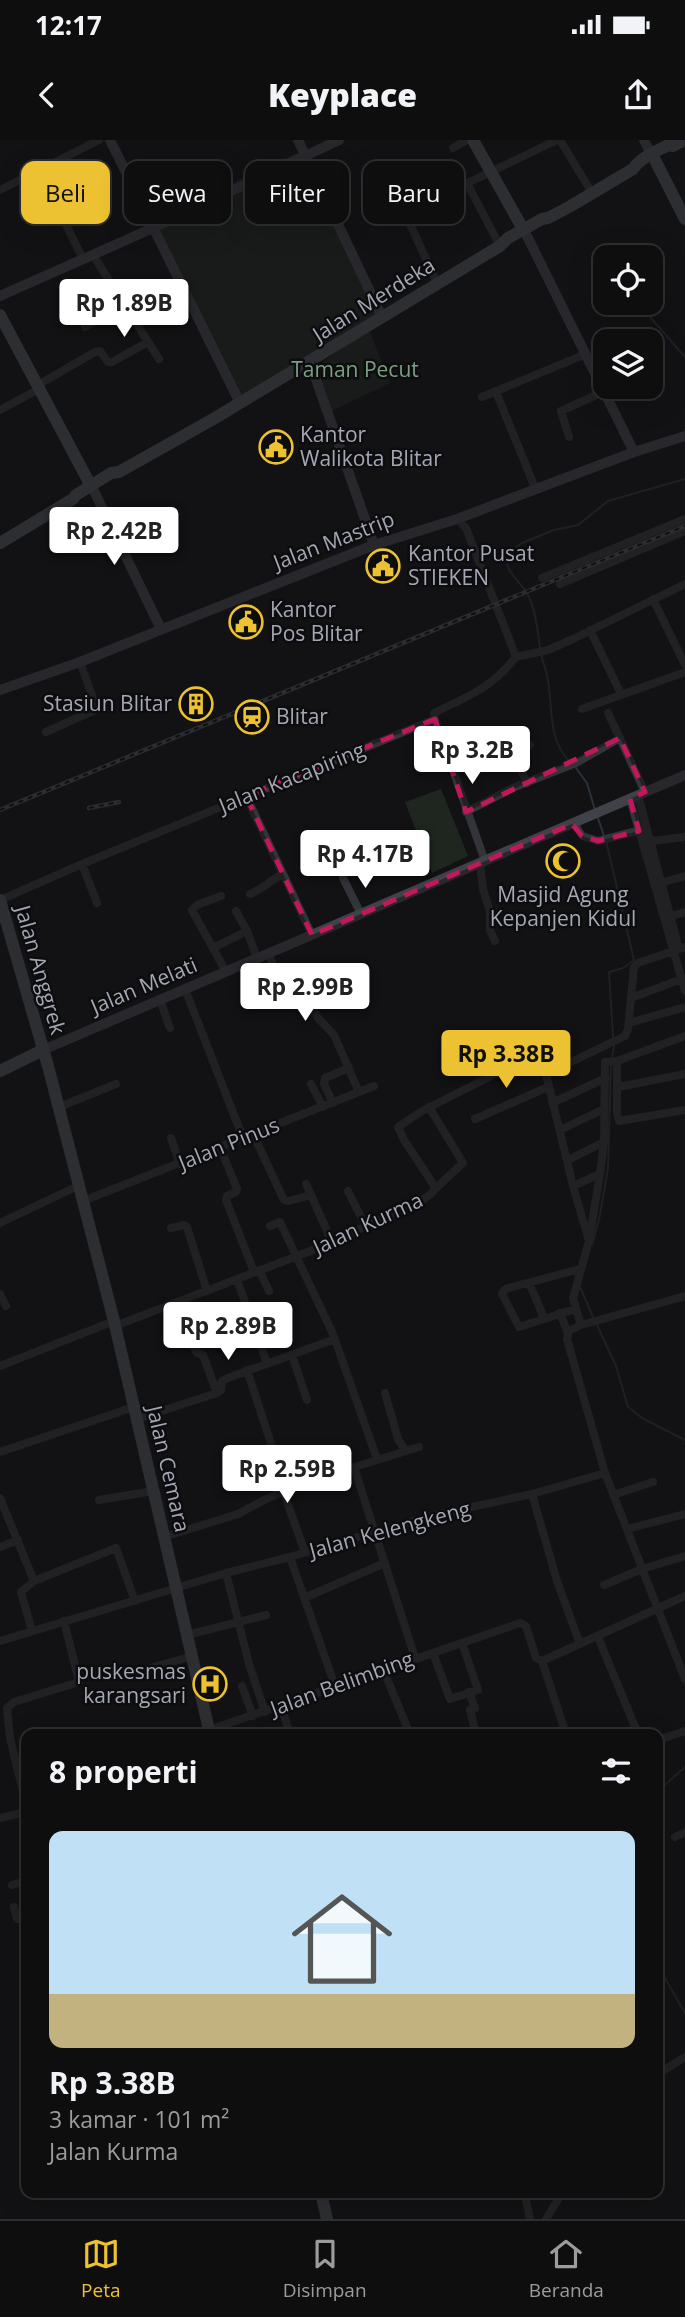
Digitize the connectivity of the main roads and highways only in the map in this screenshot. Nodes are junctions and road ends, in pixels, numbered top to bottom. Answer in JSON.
{"nodes":[{"id":1,"x":110,"y":140,"type":"edge"},
{"id":2,"x":298,"y":140,"type":"edge"},
{"id":3,"x":339,"y":140,"type":"edge"},
{"id":4,"x":473,"y":140,"type":"edge"},
{"id":5,"x":644,"y":140,"type":"edge"},
{"id":6,"x":679,"y":143,"type":"edge"},
{"id":7,"x":305,"y":157,"type":"junction"},
{"id":8,"x":653,"y":157,"type":"junction"},
{"id":9,"x":685,"y":219,"type":"edge"},
{"id":10,"x":153,"y":228,"type":"junction"},
{"id":11,"x":525,"y":232,"type":"junction"},
{"id":12,"x":0,"y":296,"type":"edge"},
{"id":13,"x":0,"y":314,"type":"edge"},
{"id":14,"x":382,"y":317,"type":"junction"},
{"id":15,"x":310,"y":362,"type":"junction"},
{"id":16,"x":240,"y":403,"type":"junction"},
{"id":17,"x":685,"y":436,"type":"edge"},
{"id":18,"x":634,"y":452,"type":"junction"},
{"id":19,"x":92,"y":488,"type":"junction"},
{"id":20,"x":0,"y":543,"type":"edge"},
{"id":21,"x":374,"y":545,"type":"junction"},
{"id":22,"x":161,"y":629,"type":"junction"},
{"id":23,"x":0,"y":690,"type":"edge"},
{"id":24,"x":685,"y":775,"type":"edge"},
{"id":25,"x":0,"y":900,"type":"edge"},
{"id":26,"x":43,"y":1050,"type":"junction"},
{"id":27,"x":0,"y":1071,"type":"edge"},
{"id":28,"x":209,"y":1729,"type":"edge"},
{"id":29,"x":322,"y":2198,"type":"edge"},
{"id":30,"x":327,"y":2219,"type":"edge"}],
"edges":[{"from":1,"to":10,"type":"main road"},
{"from":2,"to":7,"type":"main road"},
{"from":3,"to":7,"type":"main road"},
{"from":4,"to":11,"type":"main road"},
{"from":5,"to":8,"type":"main road"},
{"from":6,"to":8,"type":"main road","name":"Jalan Merdeka"},
{"from":7,"to":10,"type":"main road"},
{"from":7,"to":14,"type":"main road"},
{"from":8,"to":9,"type":"main road"},
{"from":8,"to":11,"type":"main road","name":"Jalan Merdeka"},
{"from":10,"to":12,"type":"main road"},
{"from":10,"to":16,"type":"main road"},
{"from":11,"to":14,"type":"main road","name":"Jalan Merdeka"},
{"from":11,"to":18,"type":"main road"},
{"from":13,"to":19,"type":"main road"},
{"from":14,"to":15,"type":"main road","name":"Jalan Merdeka"},
{"from":15,"to":16,"type":"main road","name":"Jalan Merdeka"},
{"from":15,"to":21,"type":"main road"},
{"from":16,"to":19,"type":"main road","name":"Jalan Merdeka"},
{"from":17,"to":18,"type":"main road","name":"Jalan Mastrip"},
{"from":18,"to":21,"type":"main road","name":"Jalan Mastrip"},
{"from":19,"to":20,"type":"main road","name":"Jalan Merdeka"},
{"from":19,"to":22,"type":"main road"},
{"from":21,"to":22,"type":"main road","name":"Jalan Mastrip"},
{"from":22,"to":23,"type":"main road","name":"Jalan Mastrip"},
{"from":24,"to":26,"type":"main road","name":"Jalan Melati"},
{"from":25,"to":26,"type":"main road","name":"Jalan Anggrek"},
{"from":26,"to":27,"type":"main road"},
{"from":26,"to":28,"type":"main road","name":"Jalan Cemara"},
{"from":29,"to":30,"type":"main road"}]}
